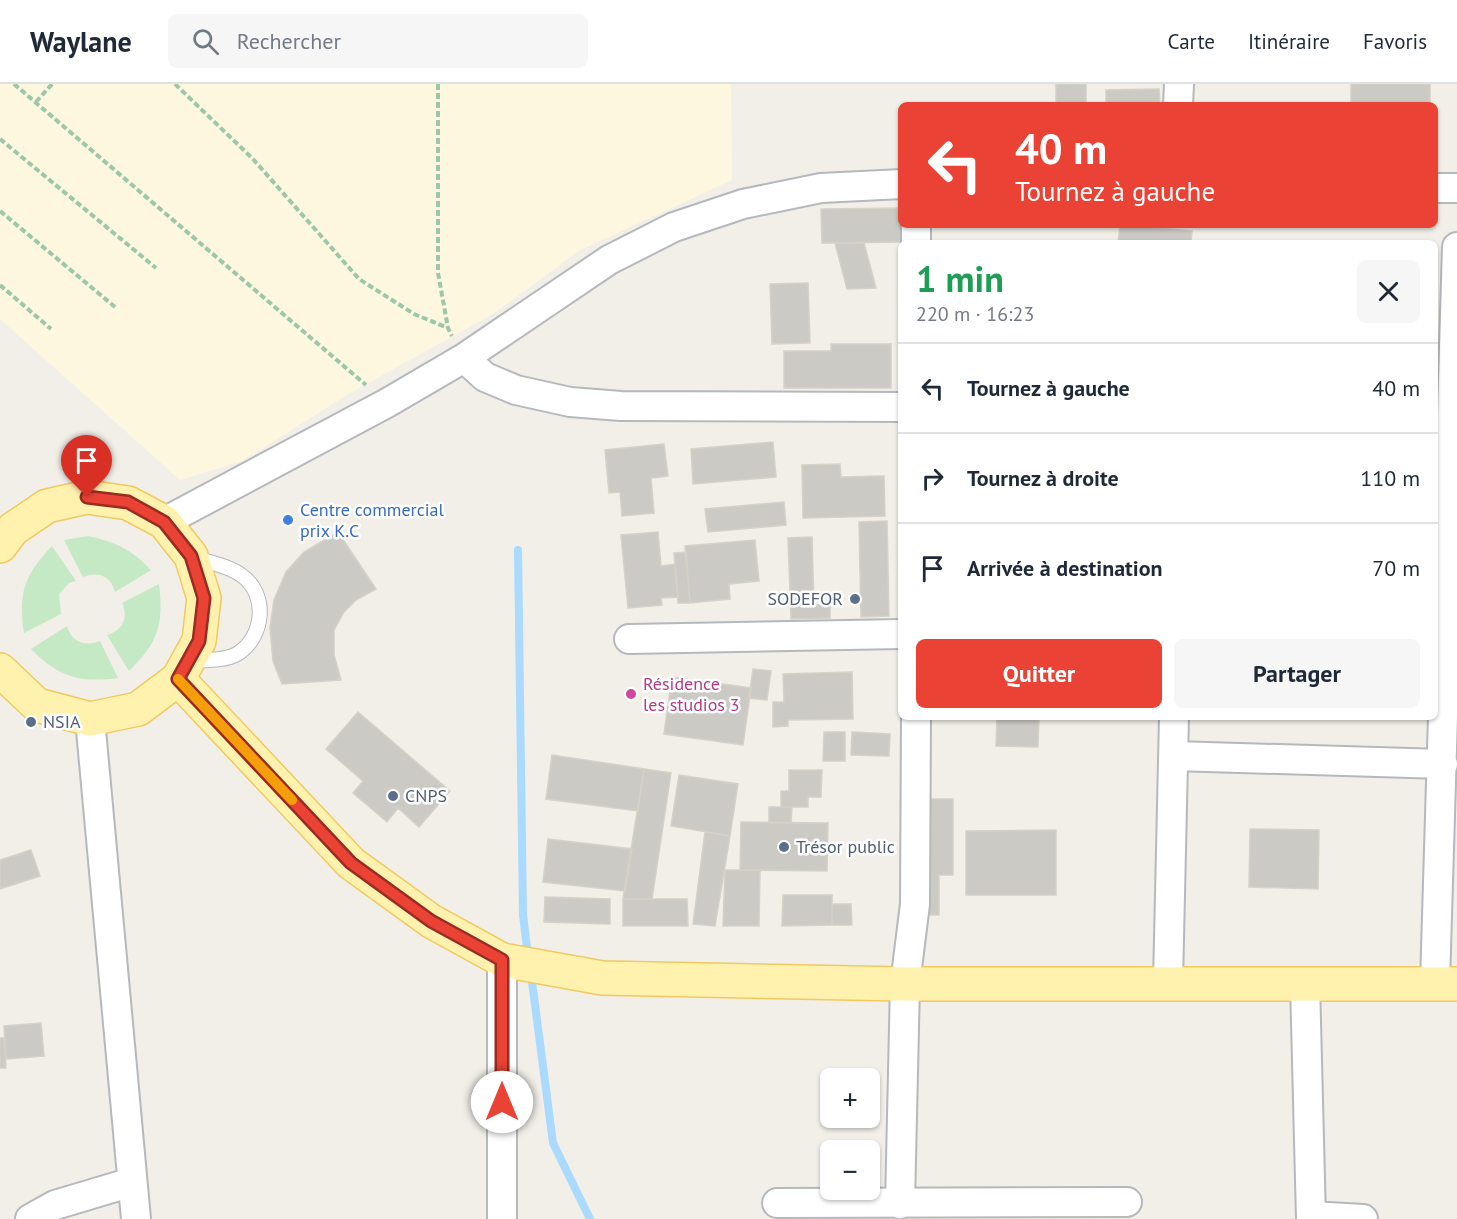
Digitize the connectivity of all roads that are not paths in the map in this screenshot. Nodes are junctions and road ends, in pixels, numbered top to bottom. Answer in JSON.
{"nodes":[{"id":1,"x":1179,"y":84,"type":"edge"},
{"id":2,"x":1178,"y":102,"type":"edge"},
{"id":3,"x":898,"y":184,"type":"edge"},
{"id":4,"x":1438,"y":188,"type":"edge"},
{"id":5,"x":1457,"y":188,"type":"edge"},
{"id":6,"x":1457,"y":247,"type":"edge"},
{"id":7,"x":464,"y":358,"type":"junction"},
{"id":8,"x":1448,"y":405,"type":"edge"},
{"id":9,"x":898,"y":407,"type":"edge"},
{"id":10,"x":164,"y":522,"type":"junction"},
{"id":11,"x":4,"y":531,"type":"edge"},
{"id":12,"x":191,"y":556,"type":"junction"},
{"id":13,"x":898,"y":634,"type":"edge"},
{"id":14,"x":629,"y":639,"type":"dead end"},
{"id":15,"x":0,"y":670,"type":"edge"},
{"id":16,"x":183,"y":670,"type":"junction"},
{"id":17,"x":90,"y":719,"type":"junction"},
{"id":18,"x":916,"y":720,"type":"edge"},
{"id":19,"x":1174,"y":720,"type":"edge"},
{"id":20,"x":1174,"y":756,"type":"junction"},
{"id":21,"x":1443,"y":764,"type":"junction"},
{"id":22,"x":502,"y":960,"type":"junction"},
{"id":23,"x":1305,"y":982,"type":"junction"},
{"id":24,"x":1168,"y":983,"type":"junction"},
{"id":25,"x":1446,"y":983,"type":"edge"},
{"id":26,"x":905,"y":984,"type":"junction"},
{"id":27,"x":132,"y":1182,"type":"junction"},
{"id":28,"x":1127,"y":1202,"type":"dead end"},
{"id":29,"x":777,"y":1203,"type":"dead end"},
{"id":30,"x":900,"y":1204,"type":"junction"},
{"id":31,"x":1311,"y":1217,"type":"edge"},
{"id":32,"x":30,"y":1219,"type":"edge"},
{"id":33,"x":136,"y":1219,"type":"edge"},
{"id":34,"x":502,"y":1219,"type":"edge"},
{"id":35,"x":1363,"y":1219,"type":"edge"}],
"edges":[{"from":1,"to":2,"type":"street"},
{"from":3,"to":7,"type":"street"},
{"from":4,"to":5,"type":"street"},
{"from":6,"to":8,"type":"street"},
{"from":7,"to":9,"type":"street"},
{"from":7,"to":10,"type":"street"},
{"from":8,"to":21,"type":"street"},
{"from":10,"to":11,"type":"main road"},
{"from":10,"to":12,"type":"main road"},
{"from":12,"to":16,"type":"main road"},
{"from":12,"to":16,"type":"lane"},
{"from":13,"to":14,"type":"street"},
{"from":15,"to":17,"type":"main road"},
{"from":16,"to":17,"type":"main road"},
{"from":16,"to":22,"type":"main road"},
{"from":17,"to":27,"type":"street"},
{"from":18,"to":26,"type":"street"},
{"from":19,"to":20,"type":"street"},
{"from":20,"to":21,"type":"street"},
{"from":20,"to":24,"type":"street"},
{"from":21,"to":25,"type":"street"},
{"from":22,"to":26,"type":"main road"},
{"from":22,"to":34,"type":"street"},
{"from":23,"to":24,"type":"main road"},
{"from":23,"to":25,"type":"main road"},
{"from":23,"to":31,"type":"street"},
{"from":24,"to":26,"type":"main road"},
{"from":26,"to":30,"type":"street"},
{"from":27,"to":32,"type":"street"},
{"from":27,"to":33,"type":"street"},
{"from":28,"to":30,"type":"street"},
{"from":29,"to":30,"type":"street"},
{"from":31,"to":35,"type":"street"}]}
